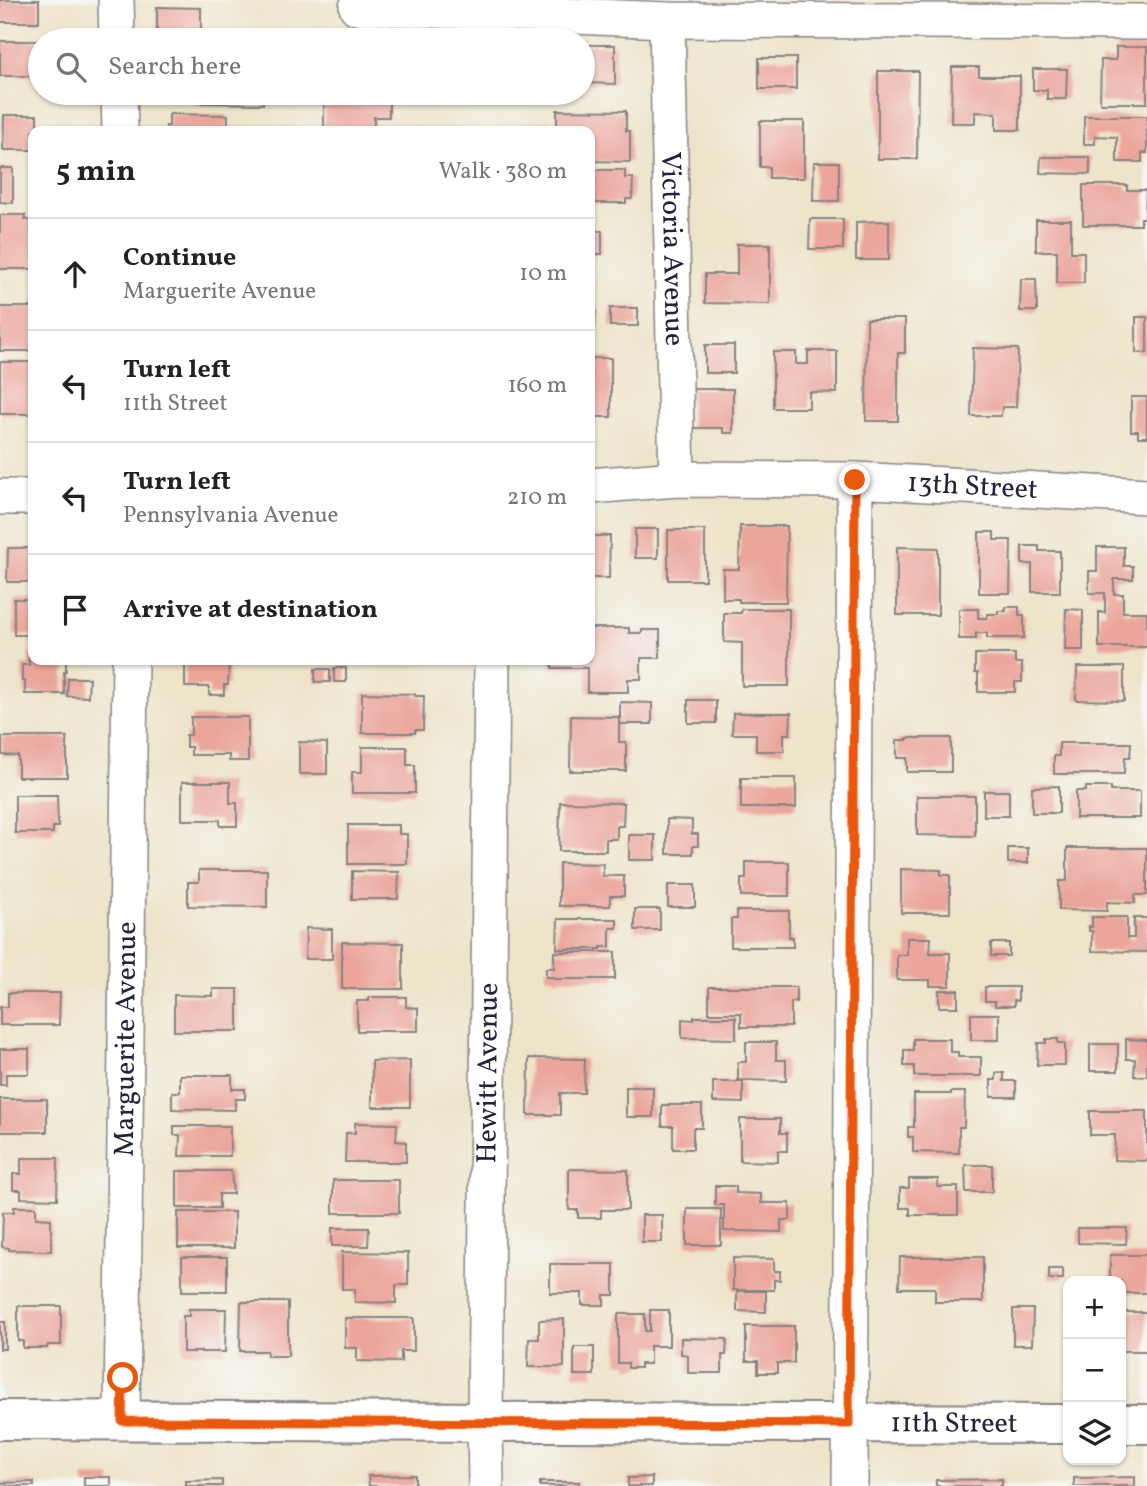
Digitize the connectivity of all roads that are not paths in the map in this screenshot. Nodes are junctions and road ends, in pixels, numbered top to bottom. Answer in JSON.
{"nodes":[{"id":1,"x":116,"y":0,"type":"edge"},
{"id":2,"x":357,"y":7,"type":"dead end"},
{"id":3,"x":667,"y":20,"type":"junction"},
{"id":4,"x":1147,"y":22,"type":"edge"},
{"id":5,"x":117,"y":28,"type":"edge"},
{"id":6,"x":119,"y":105,"type":"edge"},
{"id":7,"x":120,"y":126,"type":"edge"},
{"id":8,"x":677,"y":479,"type":"junction"},
{"id":9,"x":855,"y":480,"type":"junction"},
{"id":10,"x":595,"y":486,"type":"edge"},
{"id":11,"x":1147,"y":496,"type":"edge"},
{"id":12,"x":0,"y":497,"type":"edge"},
{"id":13,"x":28,"y":497,"type":"edge"},
{"id":14,"x":130,"y":665,"type":"edge"},
{"id":15,"x":492,"y":665,"type":"edge"},
{"id":16,"x":0,"y":1420,"type":"edge"},
{"id":17,"x":122,"y":1421,"type":"junction"},
{"id":18,"x":485,"y":1422,"type":"junction"},
{"id":19,"x":849,"y":1424,"type":"junction"},
{"id":20,"x":1063,"y":1424,"type":"edge"},
{"id":21,"x":1126,"y":1424,"type":"edge"},
{"id":22,"x":1147,"y":1424,"type":"edge"},
{"id":23,"x":486,"y":1486,"type":"edge"},
{"id":24,"x":850,"y":1486,"type":"edge"}],
"edges":[{"from":1,"to":5,"type":"street"},
{"from":2,"to":3,"type":"street"},
{"from":3,"to":4,"type":"street"},
{"from":3,"to":8,"type":"street","name":"Victoria Avenue"},
{"from":6,"to":7,"type":"street"},
{"from":8,"to":9,"type":"street","name":"13th Street"},
{"from":8,"to":10,"type":"street","name":"13th Street"},
{"from":9,"to":11,"type":"street","name":"13th Street"},
{"from":9,"to":19,"type":"street"},
{"from":12,"to":13,"type":"street"},
{"from":14,"to":17,"type":"street","name":"Marguerite Avenue"},
{"from":15,"to":18,"type":"street","name":"Hewitt Avenue"},
{"from":16,"to":17,"type":"main road","name":"11th Street"},
{"from":17,"to":18,"type":"main road","name":"11th Street"},
{"from":18,"to":19,"type":"main road","name":"11th Street"},
{"from":18,"to":23,"type":"street","name":"Hewitt Avenue"},
{"from":19,"to":20,"type":"main road","name":"11th Street"},
{"from":19,"to":24,"type":"street"},
{"from":21,"to":22,"type":"main road"}]}
